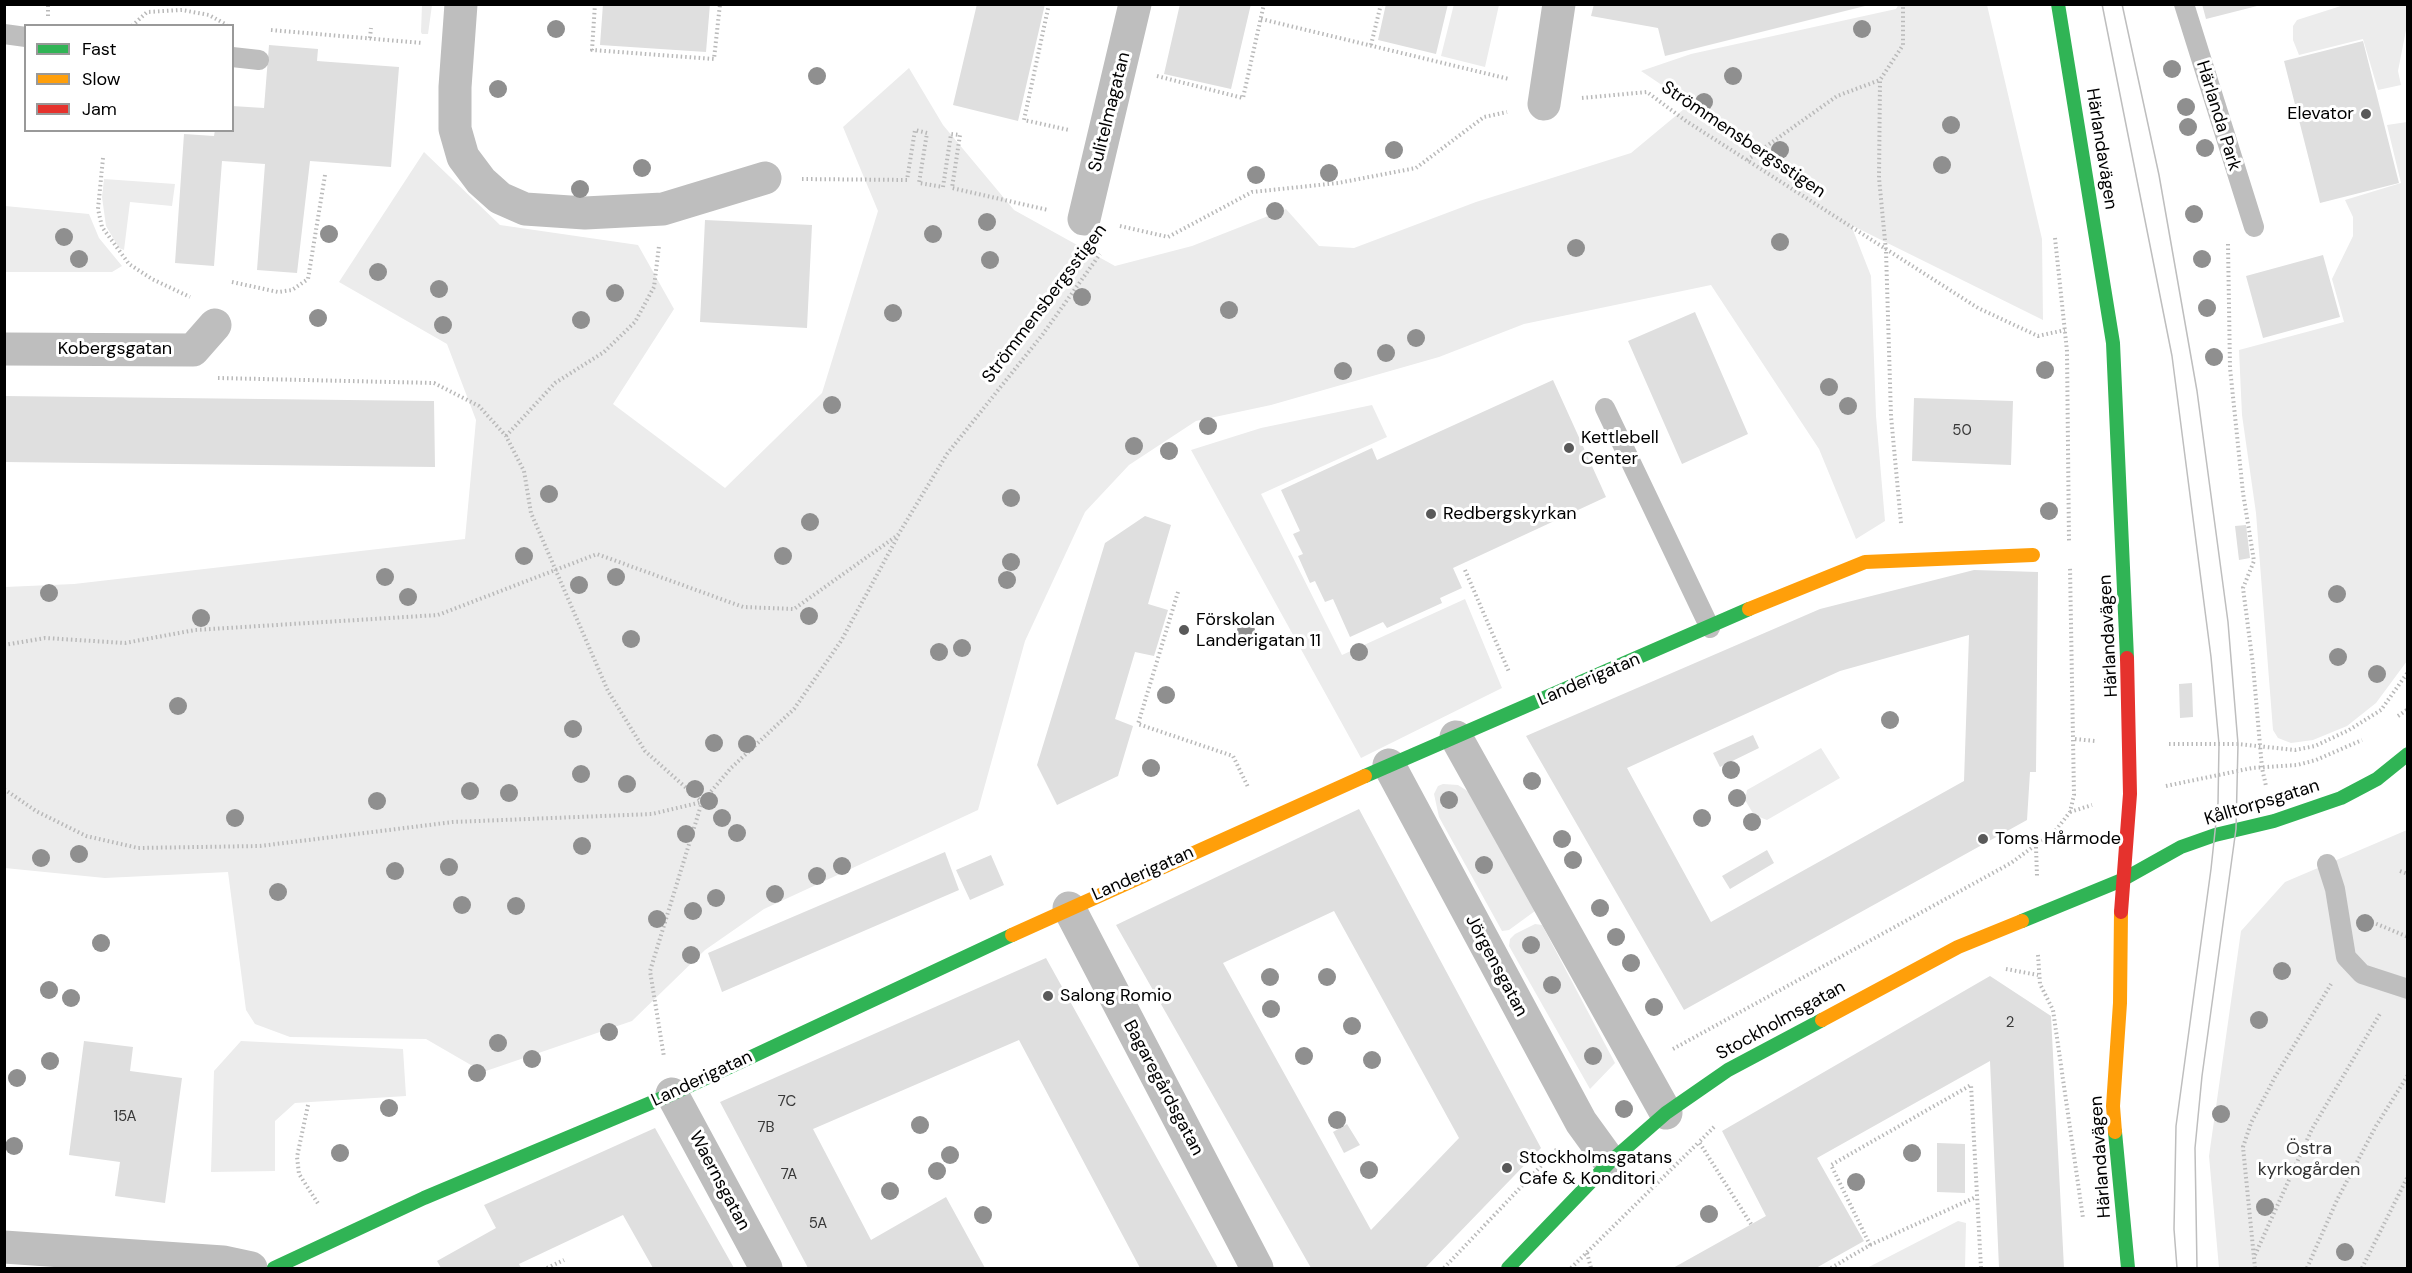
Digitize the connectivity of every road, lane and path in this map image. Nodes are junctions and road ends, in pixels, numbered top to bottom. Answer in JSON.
{"nodes":[{"id":1,"x":461,"y":4,"type":"edge"},
{"id":2,"x":595,"y":4,"type":"edge"},
{"id":3,"x":720,"y":4,"type":"edge"},
{"id":4,"x":1049,"y":4,"type":"edge"},
{"id":5,"x":1135,"y":4,"type":"edge"},
{"id":6,"x":1264,"y":4,"type":"edge"},
{"id":7,"x":1381,"y":4,"type":"edge"},
{"id":8,"x":1559,"y":4,"type":"edge"},
{"id":9,"x":1904,"y":4,"type":"edge"},
{"id":10,"x":2058,"y":4,"type":"edge"},
{"id":11,"x":2184,"y":4,"type":"edge"},
{"id":12,"x":1261,"y":19,"type":"junction"},
{"id":13,"x":134,"y":24,"type":"edge"},
{"id":14,"x":222,"y":24,"type":"edge"},
{"id":15,"x":371,"y":28,"type":"dead end"},
{"id":16,"x":268,"y":29,"type":"dead end"},
{"id":17,"x":4,"y":34,"type":"edge"},
{"id":18,"x":24,"y":37,"type":"edge"},
{"id":19,"x":370,"y":39,"type":"junction"},
{"id":20,"x":459,"y":45,"type":"junction"},
{"id":21,"x":1371,"y":45,"type":"junction"},
{"id":22,"x":234,"y":57,"type":"edge"},
{"id":23,"x":259,"y":60,"type":"dead end"},
{"id":24,"x":1121,"y":68,"type":"junction"},
{"id":25,"x":1485,"y":73,"type":"dead end"},
{"id":26,"x":1880,"y":80,"type":"junction"},
{"id":27,"x":1544,"y":104,"type":"junction"},
{"id":28,"x":1048,"y":126,"type":"dead end"},
{"id":29,"x":103,"y":158,"type":"dead end"},
{"id":30,"x":1747,"y":160,"type":"junction"},
{"id":31,"x":325,"y":175,"type":"dead end"},
{"id":32,"x":765,"y":178,"type":"joint"},
{"id":33,"x":2238,"y":182,"type":"junction"},
{"id":34,"x":1084,"y":219,"type":"junction"},
{"id":35,"x":1120,"y":226,"type":"junction"},
{"id":36,"x":2254,"y":227,"type":"dead end"},
{"id":37,"x":1113,"y":235,"type":"dead end"},
{"id":38,"x":2055,"y":235,"type":"dead end"},
{"id":39,"x":1107,"y":244,"type":"dead end"},
{"id":40,"x":1886,"y":251,"type":"junction"},
{"id":41,"x":232,"y":282,"type":"dead end"},
{"id":42,"x":654,"y":287,"type":"dead end"},
{"id":43,"x":192,"y":298,"type":"dead end"},
{"id":44,"x":214,"y":325,"type":"dead end"},
{"id":45,"x":2065,"y":330,"type":"junction"},
{"id":46,"x":4,"y":349,"type":"edge"},
{"id":47,"x":216,"y":378,"type":"dead end"},
{"id":48,"x":1605,"y":408,"type":"dead end"},
{"id":49,"x":506,"y":436,"type":"junction"},
{"id":50,"x":898,"y":535,"type":"junction"},
{"id":51,"x":2069,"y":554,"type":"dead end"},
{"id":52,"x":2033,"y":555,"type":"dead end"},
{"id":53,"x":1905,"y":560,"type":"junction"},
{"id":54,"x":2070,"y":566,"type":"dead end"},
{"id":55,"x":554,"y":569,"type":"junction"},
{"id":56,"x":1466,"y":570,"type":"dead end"},
{"id":57,"x":1178,"y":592,"type":"dead end"},
{"id":58,"x":1710,"y":628,"type":"junction"},
{"id":59,"x":4,"y":645,"type":"edge"},
{"id":60,"x":2408,"y":672,"type":"edge"},
{"id":61,"x":1525,"y":708,"type":"junction"},
{"id":62,"x":2408,"y":709,"type":"edge"},
{"id":63,"x":2389,"y":723,"type":"dead end"},
{"id":64,"x":1456,"y":737,"type":"junction"},
{"id":65,"x":2370,"y":737,"type":"dead end"},
{"id":66,"x":2075,"y":739,"type":"junction"},
{"id":67,"x":2131,"y":744,"type":"junction"},
{"id":68,"x":2262,"y":747,"type":"junction"},
{"id":69,"x":2408,"y":754,"type":"edge"},
{"id":70,"x":1389,"y":765,"type":"junction"},
{"id":71,"x":4,"y":789,"type":"edge"},
{"id":72,"x":2130,"y":794,"type":"junction"},
{"id":73,"x":702,"y":802,"type":"junction"},
{"id":74,"x":2070,"y":812,"type":"junction"},
{"id":75,"x":1265,"y":820,"type":"junction"},
{"id":76,"x":2036,"y":846,"type":"dead end"},
{"id":77,"x":2327,"y":864,"type":"dead end"},
{"id":78,"x":2400,"y":871,"type":"dead end"},
{"id":79,"x":2408,"y":874,"type":"edge"},
{"id":80,"x":2121,"y":880,"type":"junction"},
{"id":81,"x":1069,"y":908,"type":"junction"},
{"id":82,"x":2372,"y":922,"type":"dead end"},
{"id":83,"x":2408,"y":937,"type":"edge"},
{"id":84,"x":2346,"y":957,"type":"junction"},
{"id":85,"x":2000,"y":970,"type":"dead end"},
{"id":86,"x":2402,"y":987,"type":"edge"},
{"id":87,"x":2408,"y":1075,"type":"edge"},
{"id":88,"x":672,"y":1094,"type":"junction"},
{"id":89,"x":308,"y":1105,"type":"dead end"},
{"id":90,"x":1666,"y":1113,"type":"junction"},
{"id":91,"x":1719,"y":1121,"type":"dead end"},
{"id":92,"x":1699,"y":1142,"type":"junction"},
{"id":93,"x":1610,"y":1162,"type":"junction"},
{"id":94,"x":2408,"y":1176,"type":"edge"},
{"id":95,"x":1976,"y":1197,"type":"junction"},
{"id":96,"x":326,"y":1212,"type":"dead end"},
{"id":97,"x":1752,"y":1224,"type":"dead end"},
{"id":98,"x":2084,"y":1224,"type":"dead end"},
{"id":99,"x":1870,"y":1245,"type":"junction"},
{"id":100,"x":4,"y":1247,"type":"edge"},
{"id":101,"x":1587,"y":1253,"type":"junction"},
{"id":102,"x":2254,"y":1257,"type":"junction"},
{"id":103,"x":317,"y":1260,"type":"edge"},
{"id":104,"x":564,"y":1260,"type":"dead end"},
{"id":105,"x":251,"y":1269,"type":"edge"},
{"id":106,"x":274,"y":1269,"type":"edge"},
{"id":107,"x":547,"y":1269,"type":"edge"},
{"id":108,"x":766,"y":1269,"type":"edge"},
{"id":109,"x":1257,"y":1269,"type":"edge"},
{"id":110,"x":1508,"y":1269,"type":"edge"},
{"id":111,"x":1571,"y":1269,"type":"edge"},
{"id":112,"x":1592,"y":1269,"type":"edge"},
{"id":113,"x":1831,"y":1269,"type":"edge"},
{"id":114,"x":1981,"y":1269,"type":"edge"},
{"id":115,"x":2128,"y":1269,"type":"edge"},
{"id":116,"x":2255,"y":1269,"type":"edge"},
{"id":117,"x":2307,"y":1269,"type":"edge"},
{"id":118,"x":2362,"y":1269,"type":"edge"}],
"edges":[{"from":1,"to":20,"type":"street"},
{"from":2,"to":3,"type":"path"},
{"from":4,"to":28,"type":"path"},
{"from":5,"to":24,"type":"street","name":"Sulitelmagatan"},
{"from":6,"to":12,"type":"path"},
{"from":7,"to":21,"type":"path"},
{"from":8,"to":27,"type":"street"},
{"from":9,"to":26,"type":"path"},
{"from":10,"to":67,"type":"street","name":"Härlandavägen"},
{"from":11,"to":33,"type":"lane","name":"Härlanda Park"},
{"from":12,"to":21,"type":"path"},
{"from":12,"to":24,"type":"path"},
{"from":13,"to":14,"type":"path"},
{"from":15,"to":19,"type":"path"},
{"from":16,"to":19,"type":"path"},
{"from":17,"to":18,"type":"lane"},
{"from":19,"to":20,"type":"path"},
{"from":20,"to":32,"type":"street"},
{"from":21,"to":25,"type":"path"},
{"from":22,"to":23,"type":"lane"},
{"from":24,"to":34,"type":"street","name":"Sulitelmagatan"},
{"from":26,"to":30,"type":"path"},
{"from":26,"to":40,"type":"path"},
{"from":27,"to":30,"type":"path","name":"Strömmensbergsstigen"},
{"from":27,"to":35,"type":"path","name":"Strömmensbergsstigen"},
{"from":29,"to":43,"type":"path"},
{"from":30,"to":40,"type":"path","name":"Strömmensbergsstigen"},
{"from":31,"to":41,"type":"path"},
{"from":32,"to":34,"type":"path"},
{"from":33,"to":36,"type":"lane","name":"Härlanda Park"},
{"from":33,"to":68,"type":"path"},
{"from":34,"to":35,"type":"path"},
{"from":35,"to":37,"type":"path","name":"Strömmensbergsstigen"},
{"from":38,"to":45,"type":"path"},
{"from":39,"to":50,"type":"path","name":"Strömmensbergsstigen"},
{"from":40,"to":45,"type":"path","name":"Strömmensbergsstigen"},
{"from":40,"to":53,"type":"path"},
{"from":42,"to":49,"type":"path"},
{"from":44,"to":46,"type":"street","name":"Kobergsgatan"},
{"from":45,"to":51,"type":"path"},
{"from":47,"to":49,"type":"path"},
{"from":48,"to":58,"type":"lane"},
{"from":49,"to":55,"type":"path"},
{"from":50,"to":55,"type":"path","name":"Strömmensbergsstigen"},
{"from":50,"to":73,"type":"path"},
{"from":52,"to":53,"type":"street","name":"Landerigatan"},
{"from":53,"to":58,"type":"street","name":"Landerigatan"},
{"from":54,"to":66,"type":"path"},
{"from":55,"to":59,"type":"path","name":"Strömmensbergsstigen"},
{"from":55,"to":73,"type":"path"},
{"from":56,"to":61,"type":"path"},
{"from":57,"to":75,"type":"path"},
{"from":58,"to":61,"type":"street","name":"Landerigatan"},
{"from":60,"to":68,"type":"path"},
{"from":61,"to":64,"type":"street","name":"Landerigatan"},
{"from":62,"to":63,"type":"path"},
{"from":64,"to":70,"type":"street","name":"Landerigatan"},
{"from":64,"to":90,"type":"street"},
{"from":65,"to":72,"type":"path"},
{"from":66,"to":67,"type":"path"},
{"from":66,"to":74,"type":"path"},
{"from":67,"to":68,"type":"path"},
{"from":67,"to":72,"type":"street","name":"Härlandavägen"},
{"from":69,"to":80,"type":"street","name":"Kålltorpsgatan"},
{"from":70,"to":75,"type":"street","name":"Landerigatan"},
{"from":70,"to":93,"type":"street","name":"Jörgensgatan"},
{"from":71,"to":73,"type":"path"},
{"from":72,"to":74,"type":"path"},
{"from":72,"to":80,"type":"street","name":"Härlandavägen"},
{"from":73,"to":88,"type":"path"},
{"from":74,"to":76,"type":"path"},
{"from":75,"to":81,"type":"street","name":"Landerigatan"},
{"from":77,"to":84,"type":"lane"},
{"from":78,"to":79,"type":"path"},
{"from":80,"to":90,"type":"street","name":"Stockholmsgatan"},
{"from":80,"to":115,"type":"street","name":"Härlandavägen"},
{"from":81,"to":88,"type":"street","name":"Landerigatan"},
{"from":81,"to":109,"type":"street","name":"Bagaregårdsgatan"},
{"from":82,"to":83,"type":"path"},
{"from":84,"to":86,"type":"lane"},
{"from":84,"to":102,"type":"path"},
{"from":85,"to":98,"type":"path"},
{"from":86,"to":102,"type":"path"},
{"from":87,"to":117,"type":"path"},
{"from":88,"to":103,"type":"street","name":"Landerigatan"},
{"from":88,"to":108,"type":"street","name":"Waernsgatan"},
{"from":89,"to":96,"type":"path"},
{"from":90,"to":93,"type":"street","name":"Stockholmsgatan"},
{"from":91,"to":92,"type":"path"},
{"from":92,"to":97,"type":"path"},
{"from":92,"to":101,"type":"path"},
{"from":93,"to":110,"type":"street","name":"Stockholmsgatan"},
{"from":94,"to":118,"type":"path"},
{"from":95,"to":99,"type":"path"},
{"from":95,"to":99,"type":"path"},
{"from":95,"to":114,"type":"path"},
{"from":99,"to":113,"type":"path"},
{"from":100,"to":105,"type":"street"},
{"from":101,"to":111,"type":"path"},
{"from":101,"to":112,"type":"path"},
{"from":102,"to":116,"type":"path"},
{"from":103,"to":106,"type":"street","name":"Landerigatan"},
{"from":104,"to":107,"type":"path"}]}
